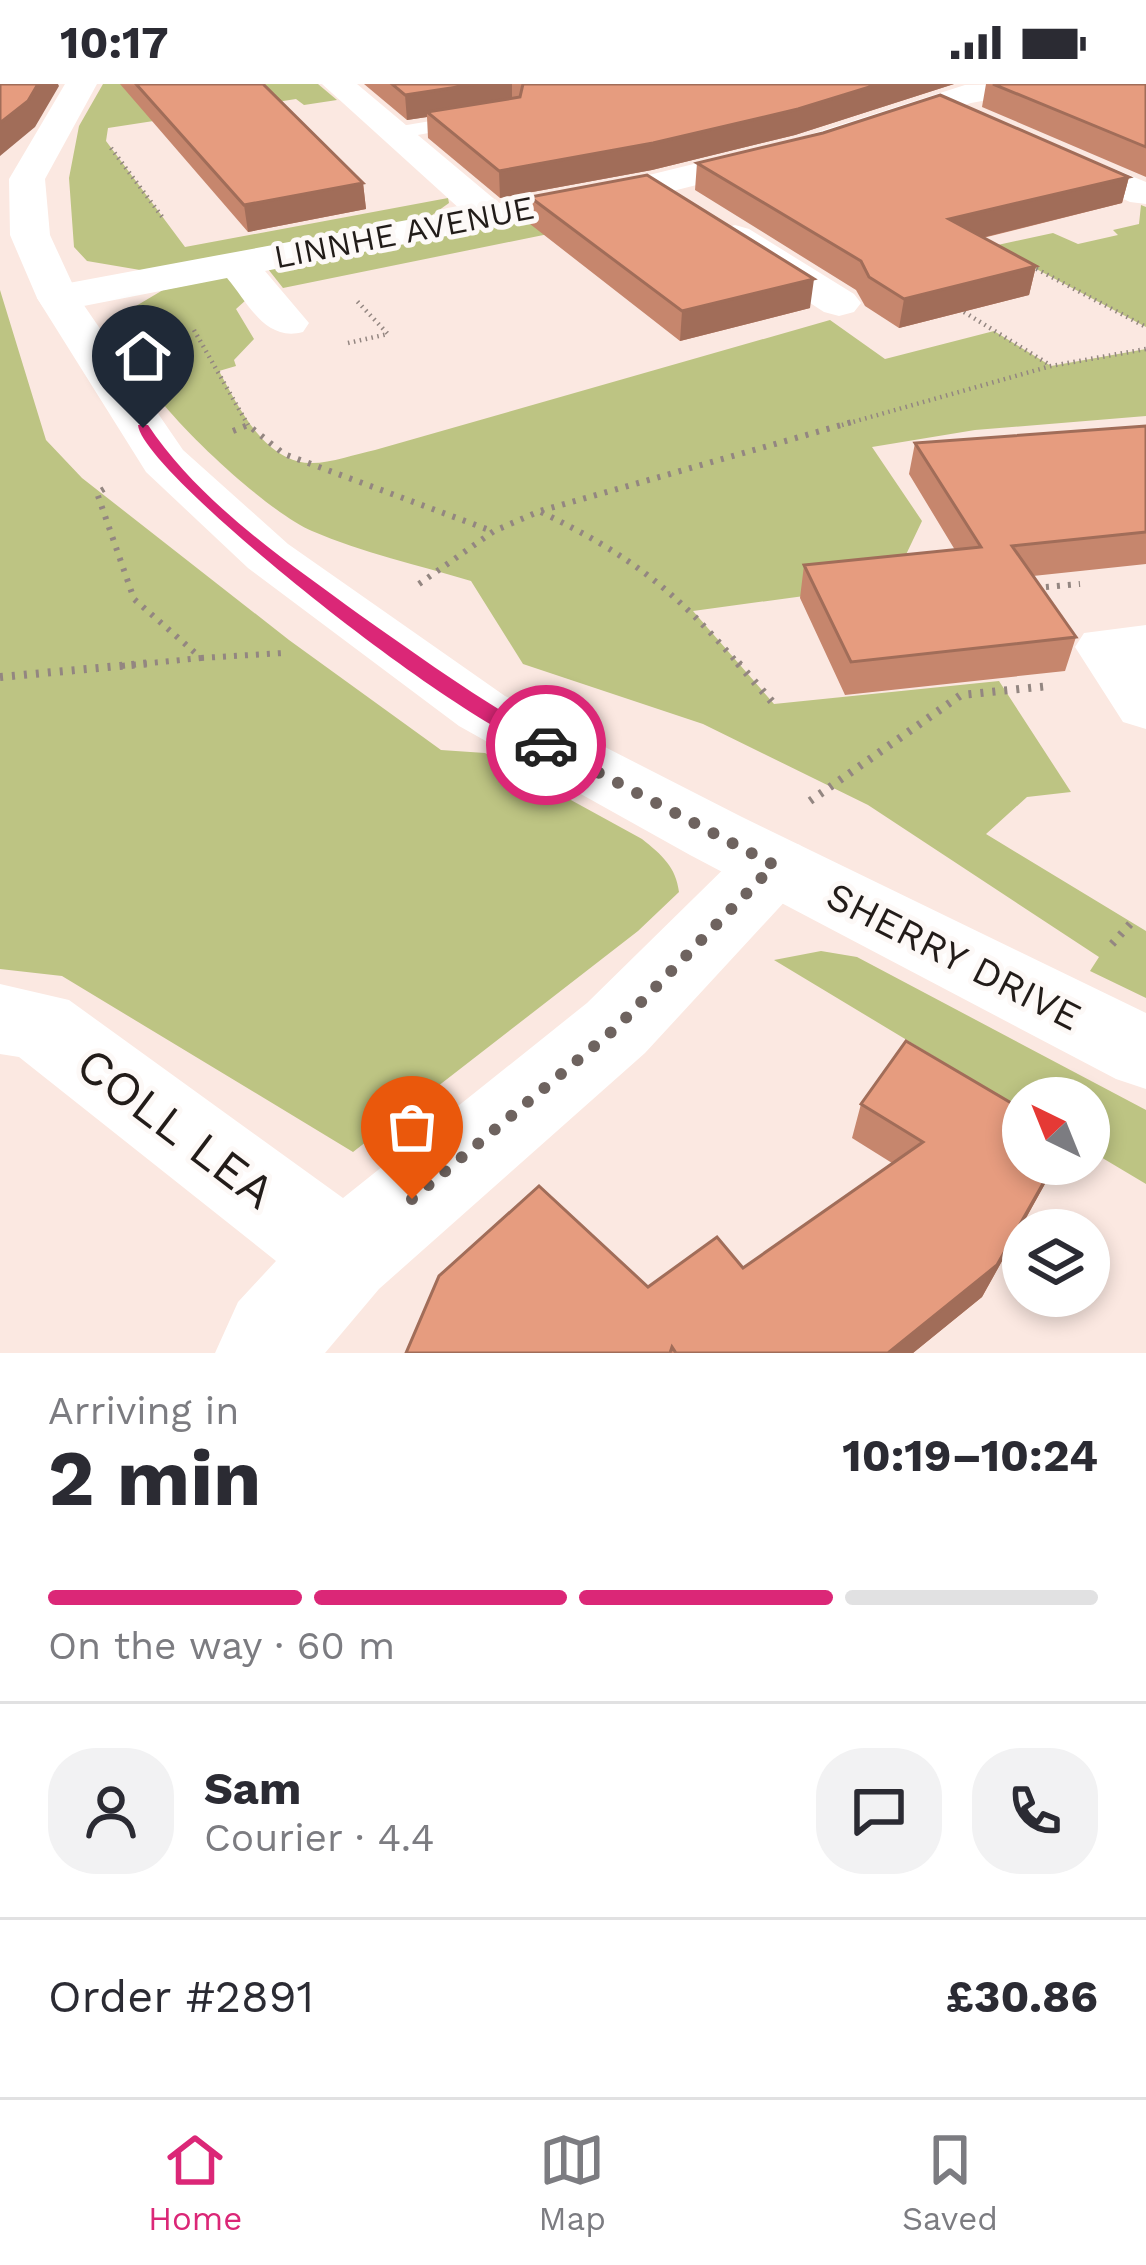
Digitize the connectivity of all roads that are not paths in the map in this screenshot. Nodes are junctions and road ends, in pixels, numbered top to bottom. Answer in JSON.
{"nodes":[{"id":1,"x":82,"y":84,"type":"edge"},
{"id":2,"x":338,"y":84,"type":"edge"},
{"id":3,"x":1026,"y":84,"type":"edge"},
{"id":4,"x":947,"y":94,"type":"edge"},
{"id":5,"x":489,"y":118,"type":"edge"},
{"id":6,"x":395,"y":133,"type":"junction"},
{"id":7,"x":653,"y":185,"type":"junction"},
{"id":8,"x":1143,"y":194,"type":"edge"},
{"id":9,"x":490,"y":215,"type":"junction"},
{"id":10,"x":238,"y":265,"type":"junction"},
{"id":11,"x":58,"y":298,"type":"junction"},
{"id":12,"x":838,"y":303,"type":"dead end"},
{"id":13,"x":287,"y":323,"type":"dead end"},
{"id":14,"x":758,"y":857,"type":"junction"},
{"id":15,"x":0,"y":1019,"type":"edge"},
{"id":16,"x":1146,"y":1053,"type":"edge"},
{"id":17,"x":345,"y":1256,"type":"junction"},
{"id":18,"x":265,"y":1353,"type":"edge"}],
"edges":[{"from":1,"to":11,"type":"street","name":"SHERRY DRIVE"},
{"from":2,"to":6,"type":"street"},
{"from":3,"to":4,"type":"street","name":"LINNHE AVENUE"},
{"from":4,"to":7,"type":"street","name":"LINNHE AVENUE"},
{"from":4,"to":8,"type":"street"},
{"from":5,"to":6,"type":"lane"},
{"from":6,"to":9,"type":"street"},
{"from":7,"to":9,"type":"street","name":"LINNHE AVENUE"},
{"from":7,"to":12,"type":"street"},
{"from":9,"to":10,"type":"street","name":"LINNHE AVENUE"},
{"from":10,"to":11,"type":"street","name":"LINNHE AVENUE"},
{"from":10,"to":13,"type":"street"},
{"from":11,"to":14,"type":"street","name":"SHERRY DRIVE"},
{"from":14,"to":16,"type":"street","name":"SHERRY DRIVE"},
{"from":14,"to":17,"type":"street"},
{"from":15,"to":17,"type":"street","name":"COLL LEA"},
{"from":17,"to":18,"type":"street"}]}
